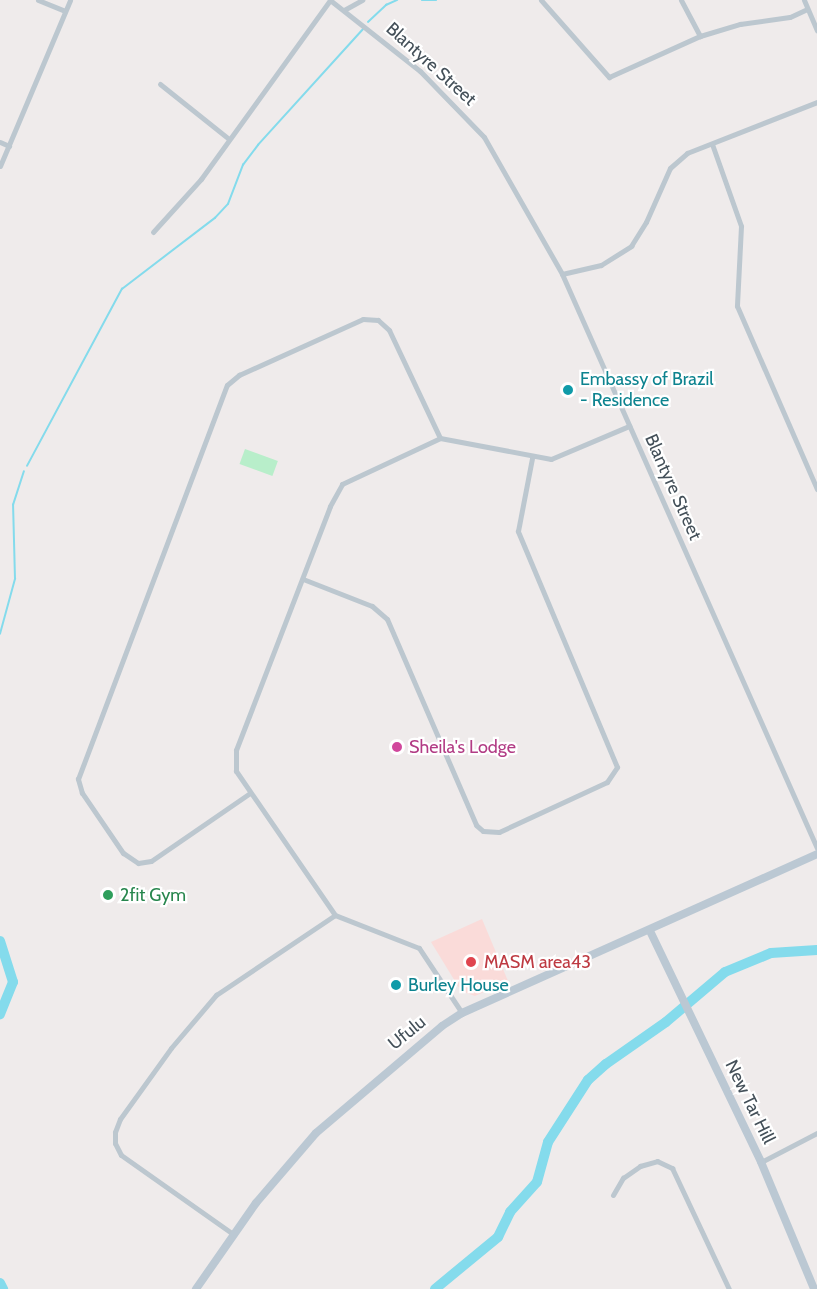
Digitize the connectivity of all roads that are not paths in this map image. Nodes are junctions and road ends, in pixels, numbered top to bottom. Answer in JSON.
{"nodes":[{"id":1,"x":38,"y":0,"type":"edge"},
{"id":2,"x":70,"y":0,"type":"edge"},
{"id":3,"x":330,"y":0,"type":"edge"},
{"id":4,"x":362,"y":0,"type":"edge"},
{"id":5,"x":541,"y":0,"type":"edge"},
{"id":6,"x":681,"y":0,"type":"edge"},
{"id":7,"x":804,"y":0,"type":"edge"},
{"id":8,"x":807,"y":9,"type":"junction"},
{"id":9,"x":344,"y":10,"type":"junction"},
{"id":10,"x":65,"y":11,"type":"junction"},
{"id":11,"x":817,"y":30,"type":"edge"},
{"id":12,"x":700,"y":36,"type":"junction"},
{"id":13,"x":160,"y":84,"type":"dead end"},
{"id":14,"x":817,"y":102,"type":"edge"},
{"id":15,"x":229,"y":139,"type":"junction"},
{"id":16,"x":0,"y":142,"type":"edge"},
{"id":17,"x":712,"y":144,"type":"junction"},
{"id":18,"x":9,"y":146,"type":"junction"},
{"id":19,"x":0,"y":166,"type":"edge"},
{"id":20,"x":153,"y":232,"type":"dead end"},
{"id":21,"x":562,"y":274,"type":"junction"},
{"id":22,"x":628,"y":426,"type":"junction"},
{"id":23,"x":440,"y":438,"type":"junction"},
{"id":24,"x":532,"y":458,"type":"junction"},
{"id":25,"x":817,"y":489,"type":"edge"},
{"id":26,"x":303,"y":579,"type":"junction"},
{"id":27,"x":250,"y":793,"type":"junction"},
{"id":28,"x":817,"y":848,"type":"edge"},
{"id":29,"x":817,"y":854,"type":"edge"},
{"id":30,"x":334,"y":915,"type":"junction"},
{"id":31,"x":650,"y":931,"type":"junction"},
{"id":32,"x":462,"y":1013,"type":"junction"},
{"id":33,"x":817,"y":1133,"type":"edge"},
{"id":34,"x":761,"y":1162,"type":"junction"},
{"id":35,"x":614,"y":1195,"type":"dead end"},
{"id":36,"x":233,"y":1234,"type":"junction"},
{"id":37,"x":196,"y":1289,"type":"edge"},
{"id":38,"x":729,"y":1289,"type":"edge"},
{"id":39,"x":814,"y":1289,"type":"edge"}],
"edges":[{"from":1,"to":10,"type":"street"},
{"from":2,"to":10,"type":"street"},
{"from":3,"to":9,"type":"street","name":"Blantyre Street"},
{"from":3,"to":15,"type":"street"},
{"from":4,"to":9,"type":"street"},
{"from":5,"to":12,"type":"street"},
{"from":6,"to":12,"type":"street"},
{"from":7,"to":8,"type":"street"},
{"from":8,"to":11,"type":"street"},
{"from":8,"to":12,"type":"street"},
{"from":9,"to":21,"type":"street","name":"Blantyre Street"},
{"from":10,"to":18,"type":"street"},
{"from":13,"to":15,"type":"street"},
{"from":14,"to":17,"type":"street"},
{"from":15,"to":20,"type":"street"},
{"from":16,"to":18,"type":"street"},
{"from":17,"to":21,"type":"street"},
{"from":17,"to":25,"type":"street"},
{"from":18,"to":19,"type":"street"},
{"from":21,"to":22,"type":"street","name":"Blantyre Street"},
{"from":22,"to":24,"type":"street"},
{"from":22,"to":28,"type":"street","name":"Blantyre Street"},
{"from":23,"to":24,"type":"street"},
{"from":23,"to":26,"type":"street"},
{"from":23,"to":27,"type":"street"},
{"from":24,"to":26,"type":"street"},
{"from":26,"to":27,"type":"street"},
{"from":27,"to":30,"type":"street"},
{"from":29,"to":31,"type":"street","name":"Ufulu"},
{"from":30,"to":32,"type":"street"},
{"from":30,"to":36,"type":"street"},
{"from":31,"to":32,"type":"street","name":"Ufulu"},
{"from":31,"to":34,"type":"street","name":"New Tar Hill"},
{"from":32,"to":36,"type":"street","name":"Ufulu"},
{"from":33,"to":34,"type":"street"},
{"from":34,"to":39,"type":"street","name":"New Tar Hill"},
{"from":35,"to":38,"type":"street"},
{"from":36,"to":37,"type":"street","name":"Ufulu"}]}
